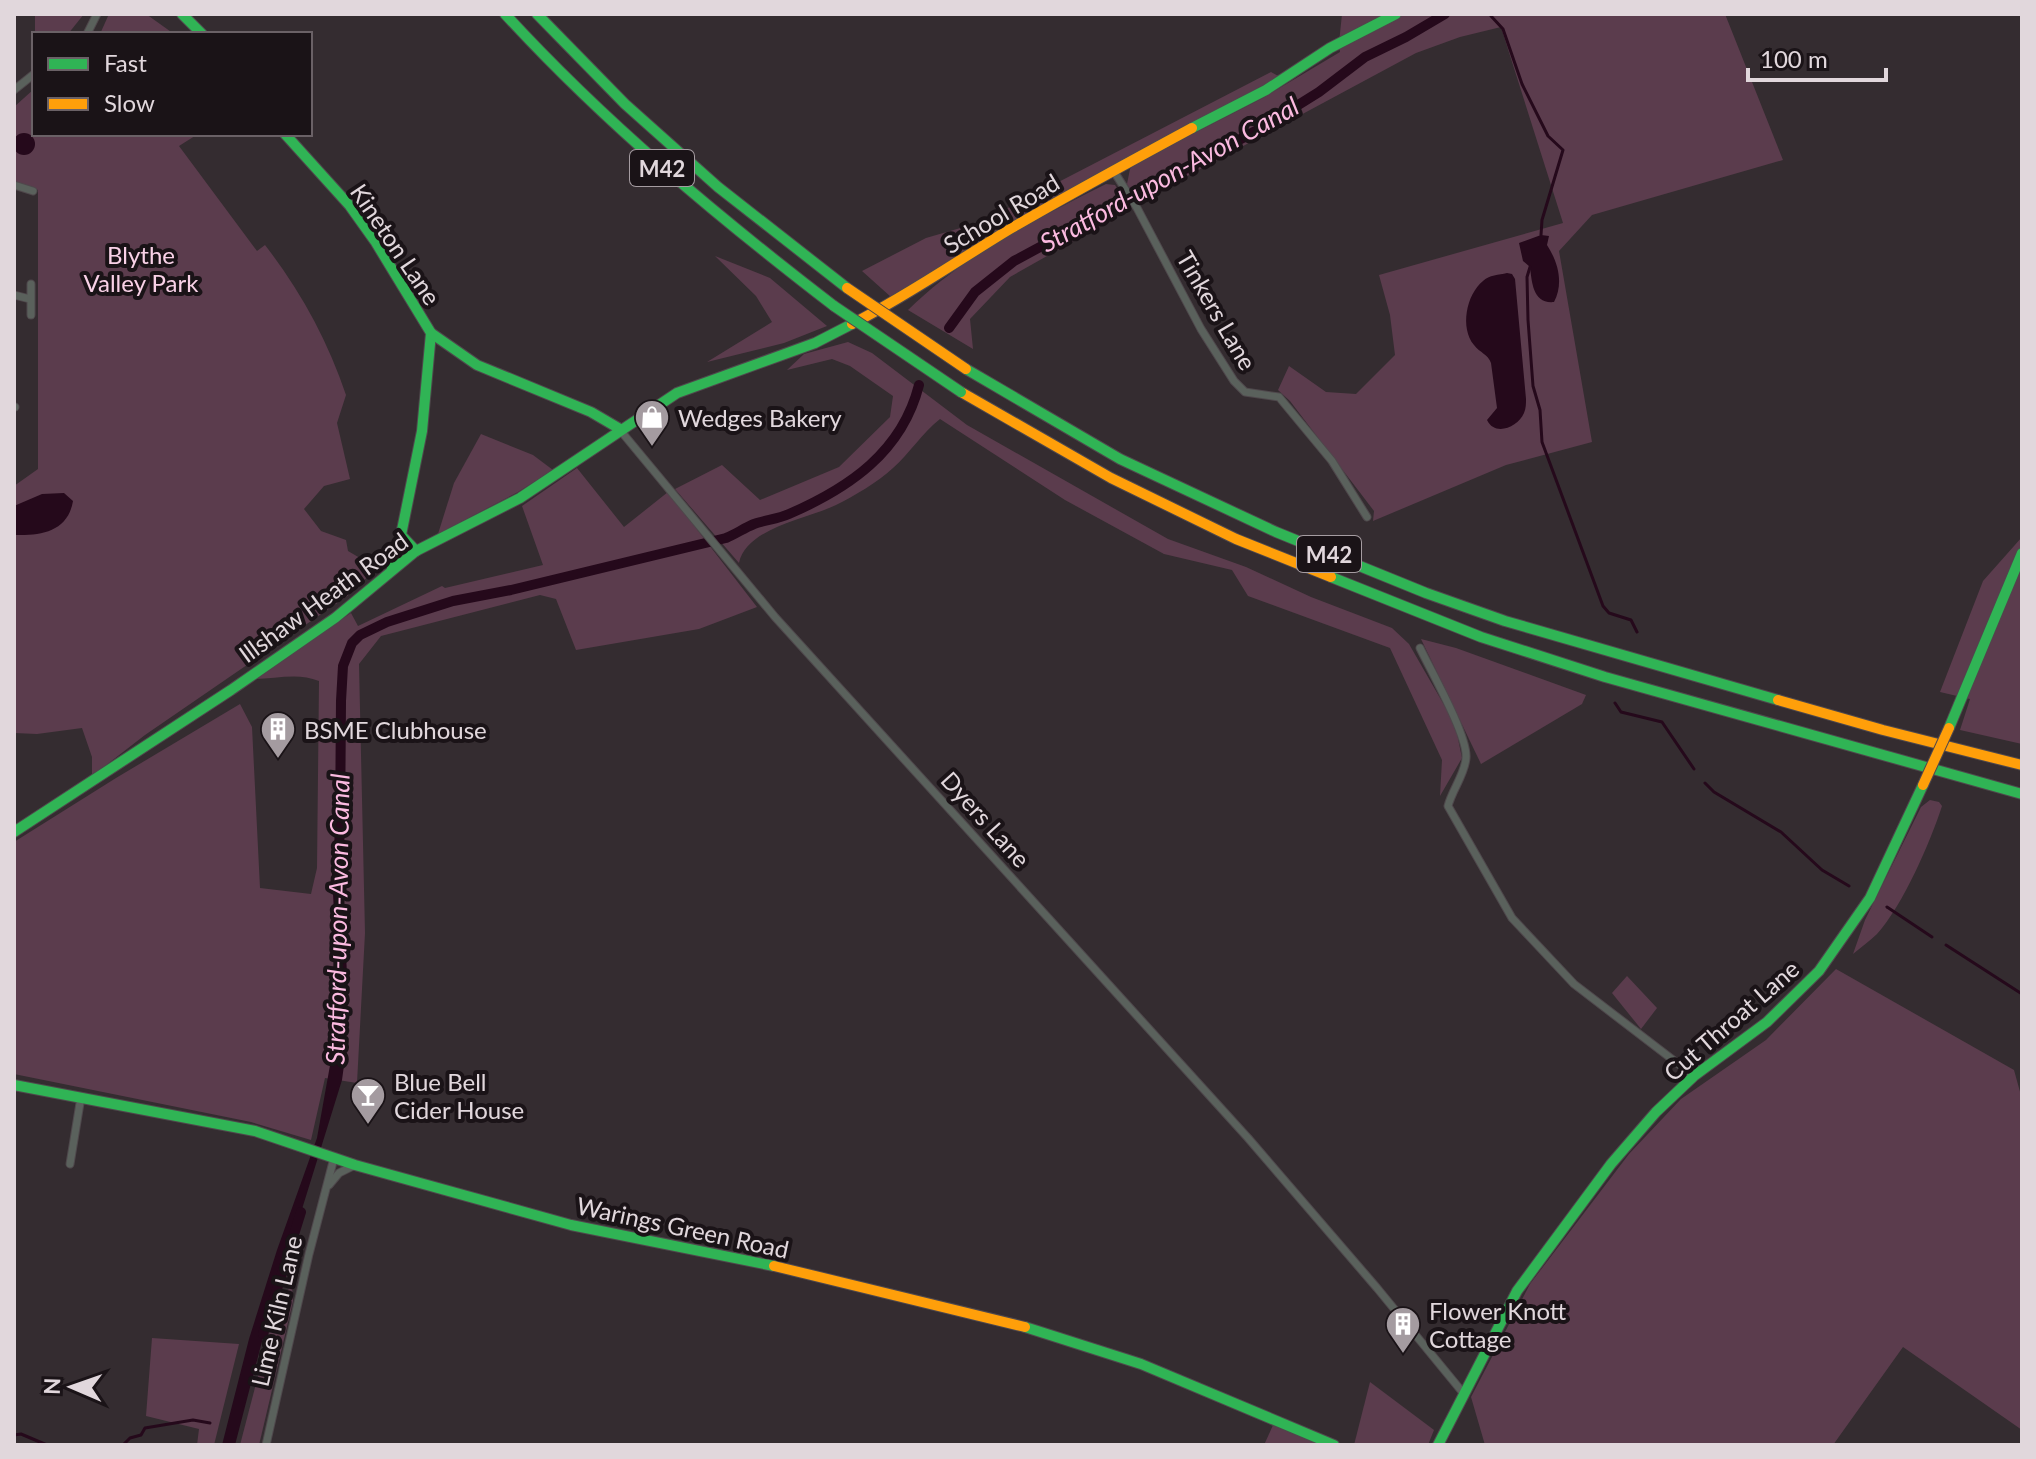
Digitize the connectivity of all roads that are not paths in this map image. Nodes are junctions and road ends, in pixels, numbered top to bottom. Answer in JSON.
{"nodes":[{"id":1,"x":97,"y":14,"type":"edge"},
{"id":2,"x":182,"y":14,"type":"edge"},
{"id":3,"x":505,"y":14,"type":"edge"},
{"id":4,"x":537,"y":14,"type":"edge"},
{"id":5,"x":1396,"y":14,"type":"edge"},
{"id":6,"x":88,"y":32,"type":"edge"},
{"id":7,"x":200,"y":32,"type":"edge"},
{"id":8,"x":32,"y":76,"type":"edge"},
{"id":9,"x":14,"y":90,"type":"edge"},
{"id":10,"x":287,"y":136,"type":"edge"},
{"id":11,"x":1113,"y":170,"type":"junction"},
{"id":12,"x":14,"y":185,"type":"edge"},
{"id":13,"x":33,"y":191,"type":"dead end"},
{"id":14,"x":31,"y":284,"type":"dead end"},
{"id":15,"x":14,"y":295,"type":"edge"},
{"id":16,"x":30,"y":299,"type":"junction"},
{"id":17,"x":31,"y":315,"type":"dead end"},
{"id":18,"x":431,"y":333,"type":"junction"},
{"id":19,"x":620,"y":429,"type":"junction"},
{"id":20,"x":1367,"y":517,"type":"dead end"},
{"id":21,"x":401,"y":535,"type":"junction"},
{"id":22,"x":416,"y":551,"type":"junction"},
{"id":23,"x":2022,"y":553,"type":"edge"},
{"id":24,"x":392,"y":568,"type":"junction"},
{"id":25,"x":1420,"y":648,"type":"dead end"},
{"id":26,"x":2022,"y":765,"type":"edge"},
{"id":27,"x":2022,"y":794,"type":"edge"},
{"id":28,"x":14,"y":832,"type":"edge"},
{"id":29,"x":1694,"y":1076,"type":"junction"},
{"id":30,"x":14,"y":1085,"type":"edge"},
{"id":31,"x":81,"y":1097,"type":"junction"},
{"id":32,"x":330,"y":1156,"type":"junction"},
{"id":33,"x":70,"y":1164,"type":"dead end"},
{"id":34,"x":355,"y":1165,"type":"junction"},
{"id":35,"x":328,"y":1186,"type":"junction"},
{"id":36,"x":1464,"y":1394,"type":"junction"},
{"id":37,"x":266,"y":1445,"type":"edge"},
{"id":38,"x":1334,"y":1445,"type":"edge"},
{"id":39,"x":1438,"y":1445,"type":"edge"}],
"edges":[{"from":1,"to":6,"type":"street"},
{"from":2,"to":7,"type":"main road"},
{"from":3,"to":27,"type":"main road","number":"M42","bridge":true},
{"from":4,"to":26,"type":"main road","number":"M42","bridge":true},
{"from":5,"to":11,"type":"main road","name":"School Road"},
{"from":8,"to":9,"type":"street"},
{"from":10,"to":18,"type":"main road","name":"Kineton Lane"},
{"from":11,"to":19,"type":"main road","name":"School Road"},
{"from":11,"to":20,"type":"street","name":"Tinkers Lane"},
{"from":12,"to":13,"type":"street"},
{"from":14,"to":16,"type":"street"},
{"from":15,"to":16,"type":"street"},
{"from":16,"to":17,"type":"street"},
{"from":18,"to":19,"type":"main road","name":"Dyers Lane"},
{"from":18,"to":21,"type":"main road","name":"Kineton Lane"},
{"from":19,"to":22,"type":"main road","name":"Illshaw Heath Road"},
{"from":19,"to":36,"type":"street","name":"Dyers Lane"},
{"from":21,"to":22,"type":"main road"},
{"from":21,"to":24,"type":"main road","name":"Kineton Lane"},
{"from":22,"to":24,"type":"main road","name":"Illshaw Heath Road"},
{"from":23,"to":29,"type":"main road","name":"Cut Throat Lane","bridge":true},
{"from":24,"to":28,"type":"main road","name":"Illshaw Heath Road"},
{"from":25,"to":29,"type":"street"},
{"from":29,"to":36,"type":"main road","name":"Cut Throat Lane"},
{"from":30,"to":31,"type":"main road","name":"Warings Green Road"},
{"from":31,"to":32,"type":"main road","name":"Warings Green Road"},
{"from":31,"to":33,"type":"street"},
{"from":32,"to":34,"type":"main road","name":"Warings Green Road"},
{"from":32,"to":35,"type":"street","name":"Lime Kiln Lane"},
{"from":34,"to":35,"type":"street"},
{"from":34,"to":38,"type":"main road","name":"Warings Green Road"},
{"from":35,"to":37,"type":"street","name":"Lime Kiln Lane"},
{"from":36,"to":39,"type":"main road","name":"Cut Throat Lane"}]}
